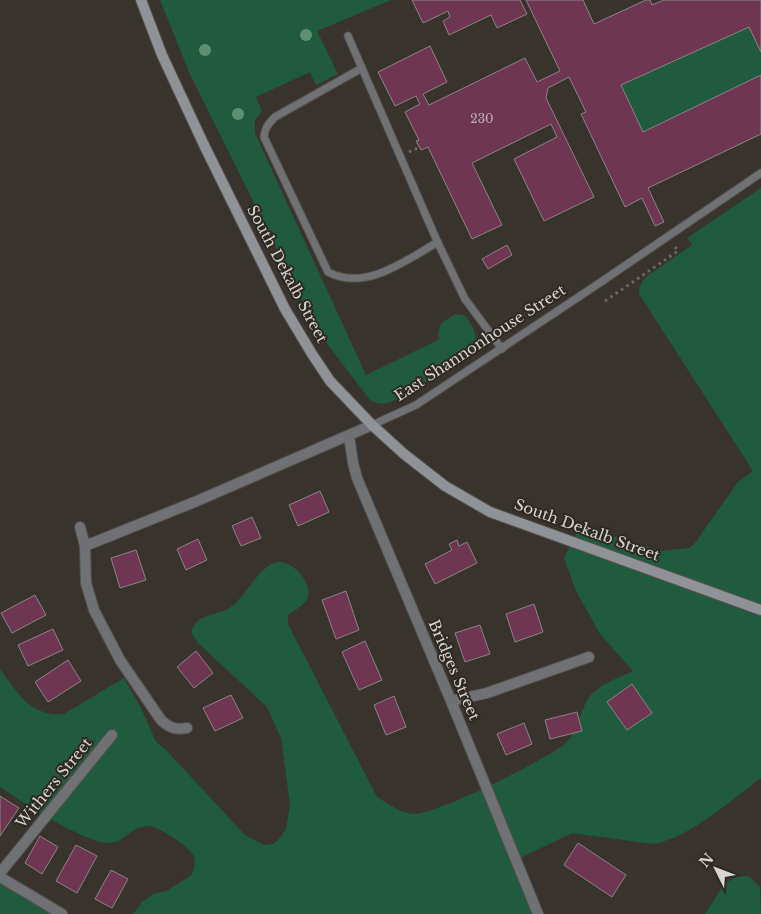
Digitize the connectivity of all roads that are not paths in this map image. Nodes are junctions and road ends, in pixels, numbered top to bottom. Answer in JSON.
{"nodes":[{"id":1,"x":141,"y":0,"type":"edge"},
{"id":2,"x":348,"y":36,"type":"dead end"},
{"id":3,"x":362,"y":68,"type":"junction"},
{"id":4,"x":761,"y":173,"type":"edge"},
{"id":5,"x":438,"y":242,"type":"junction"},
{"id":6,"x":502,"y":348,"type":"junction"},
{"id":7,"x":372,"y":425,"type":"junction"},
{"id":8,"x":349,"y":436,"type":"junction"},
{"id":9,"x":80,"y":527,"type":"dead end"},
{"id":10,"x":85,"y":546,"type":"junction"},
{"id":11,"x":761,"y":610,"type":"edge"},
{"id":12,"x":589,"y":657,"type":"dead end"},
{"id":13,"x":451,"y":700,"type":"junction"},
{"id":14,"x":187,"y":728,"type":"dead end"},
{"id":15,"x":112,"y":735,"type":"dead end"},
{"id":16,"x":0,"y":875,"type":"edge"},
{"id":17,"x":62,"y":914,"type":"edge"},
{"id":18,"x":538,"y":914,"type":"edge"}],
"edges":[{"from":1,"to":7,"type":"main road","name":"South Dekalb Street"},
{"from":2,"to":3,"type":"lane"},
{"from":3,"to":5,"type":"lane"},
{"from":3,"to":5,"type":"lane"},
{"from":4,"to":6,"type":"lane","name":"East Shannonhouse Street"},
{"from":5,"to":6,"type":"lane"},
{"from":6,"to":7,"type":"lane","name":"East Shannonhouse Street"},
{"from":7,"to":8,"type":"street","name":"East Shannonhouse Street"},
{"from":7,"to":11,"type":"main road","name":"South Dekalb Street"},
{"from":8,"to":10,"type":"street","name":"East Shannonhouse Street"},
{"from":8,"to":13,"type":"street","name":"Bridges Street"},
{"from":9,"to":10,"type":"street"},
{"from":10,"to":14,"type":"street"},
{"from":12,"to":13,"type":"street"},
{"from":13,"to":18,"type":"street","name":"Bridges Street"},
{"from":15,"to":16,"type":"street","name":"Withers Street"},
{"from":16,"to":17,"type":"street"}]}
